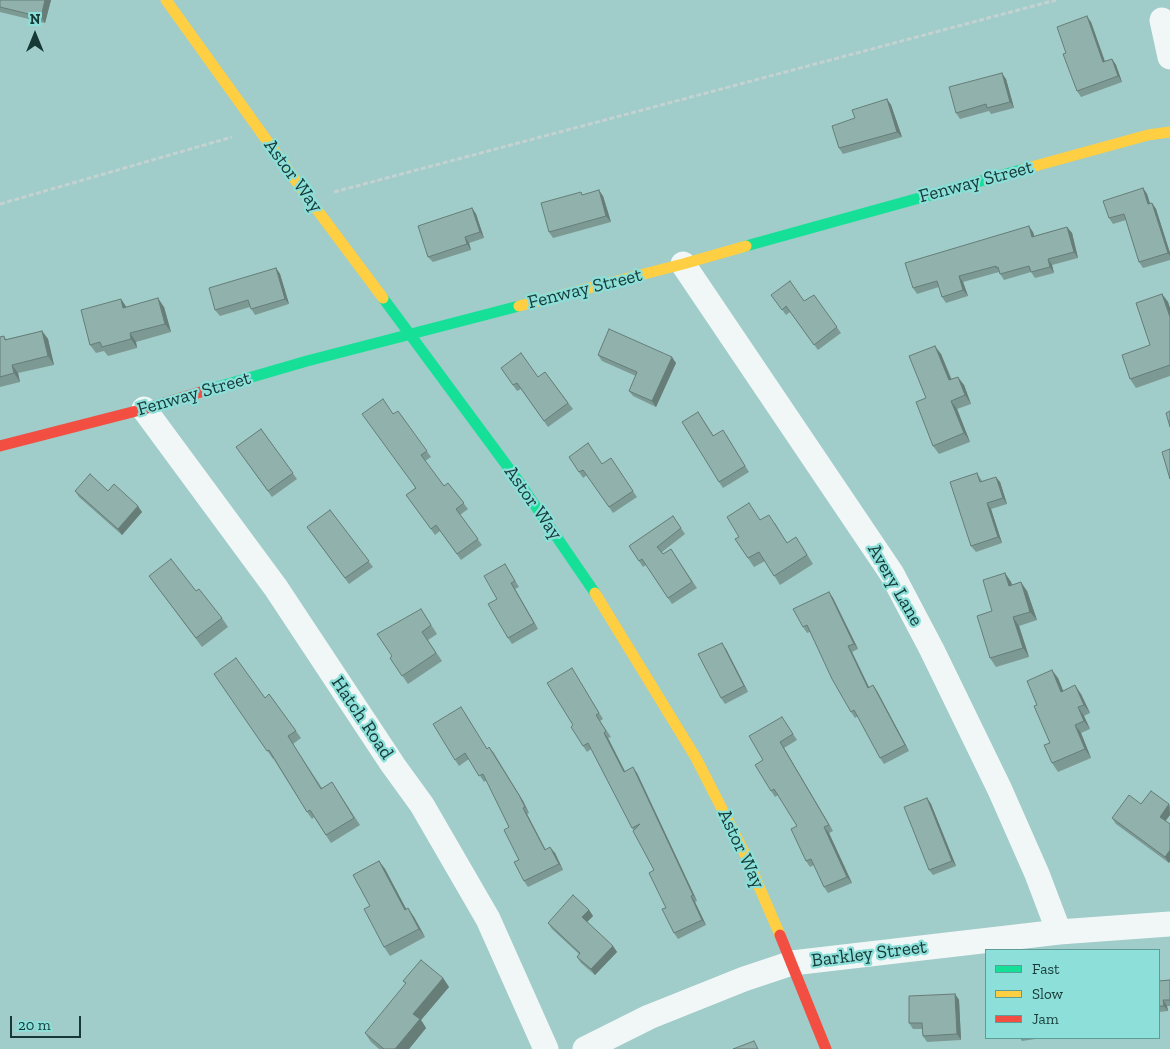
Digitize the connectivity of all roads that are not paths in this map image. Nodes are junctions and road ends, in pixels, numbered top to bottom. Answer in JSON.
{"nodes":[{"id":1,"x":166,"y":0,"type":"edge"},
{"id":2,"x":1162,"y":20,"type":"dead end"},
{"id":3,"x":1170,"y":57,"type":"edge"},
{"id":4,"x":1170,"y":132,"type":"edge"},
{"id":5,"x":683,"y":264,"type":"junction"},
{"id":6,"x":410,"y":334,"type":"junction"},
{"id":7,"x":144,"y":409,"type":"junction"},
{"id":8,"x":0,"y":446,"type":"edge"},
{"id":9,"x":1170,"y":924,"type":"edge"},
{"id":10,"x":1059,"y":932,"type":"junction"},
{"id":11,"x":792,"y":964,"type":"junction"},
{"id":12,"x":546,"y":1049,"type":"edge"},
{"id":13,"x":585,"y":1049,"type":"edge"},
{"id":14,"x":826,"y":1049,"type":"edge"}],
"edges":[{"from":1,"to":6,"type":"street","name":"Astor Way"},
{"from":2,"to":3,"type":"street"},
{"from":4,"to":5,"type":"street","name":"Fenway Street"},
{"from":5,"to":6,"type":"street","name":"Fenway Street"},
{"from":5,"to":10,"type":"street","name":"Avery Lane"},
{"from":6,"to":7,"type":"street","name":"Fenway Street"},
{"from":6,"to":11,"type":"street","name":"Astor Way"},
{"from":7,"to":8,"type":"street","name":"Fenway Street"},
{"from":7,"to":12,"type":"street","name":"Hatch Road"},
{"from":9,"to":10,"type":"street","name":"Barkley Street"},
{"from":10,"to":11,"type":"street","name":"Barkley Street"},
{"from":11,"to":13,"type":"street","name":"Barkley Street"},
{"from":11,"to":14,"type":"street","name":"Astor Way"}]}
